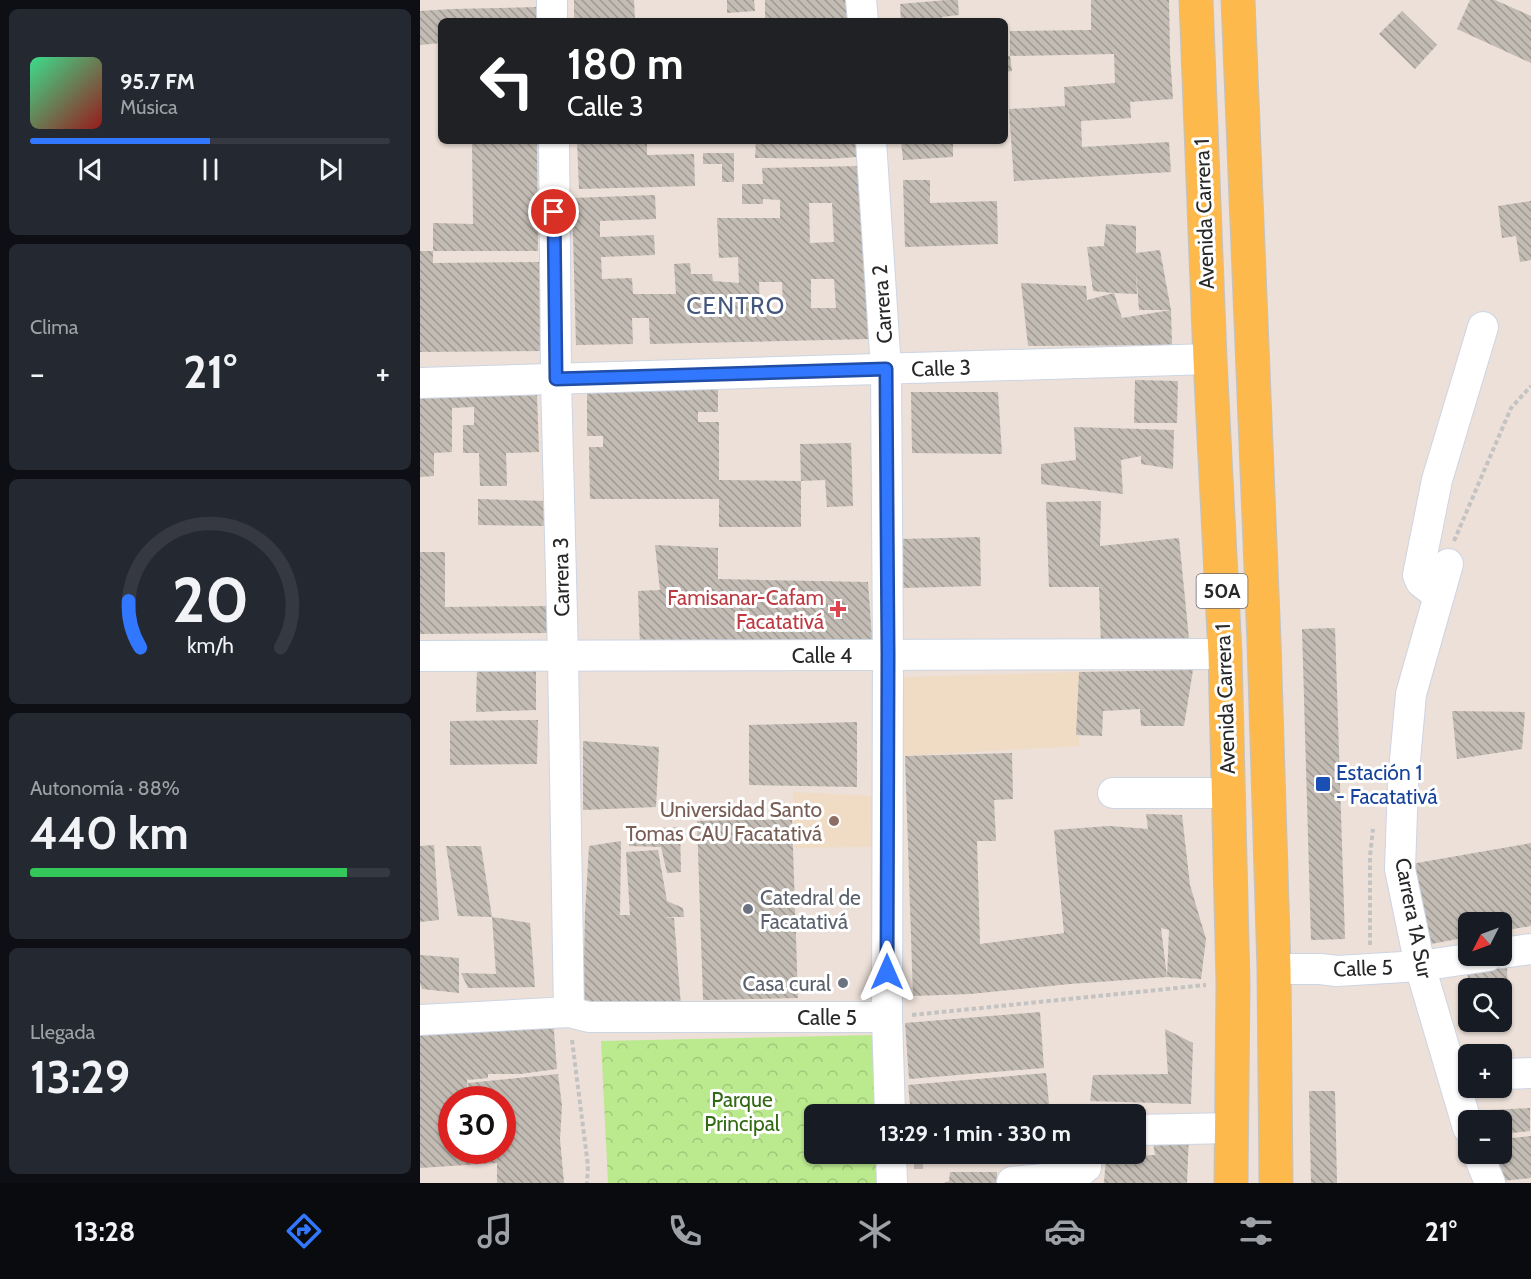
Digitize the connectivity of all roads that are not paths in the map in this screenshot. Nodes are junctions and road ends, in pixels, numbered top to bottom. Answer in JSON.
{"nodes":[{"id":1,"x":552,"y":0,"type":"edge"},
{"id":2,"x":861,"y":0,"type":"edge"},
{"id":3,"x":1196,"y":0,"type":"edge"},
{"id":4,"x":1238,"y":0,"type":"edge"},
{"id":5,"x":552,"y":18,"type":"edge"},
{"id":6,"x":862,"y":18,"type":"edge"},
{"id":7,"x":554,"y":144,"type":"edge"},
{"id":8,"x":871,"y":144,"type":"edge"},
{"id":9,"x":1483,"y":327,"type":"dead end"},
{"id":10,"x":1210,"y":359,"type":"junction"},
{"id":11,"x":886,"y":369,"type":"junction"},
{"id":12,"x":556,"y":379,"type":"junction"},
{"id":13,"x":420,"y":383,"type":"edge"},
{"id":14,"x":1448,"y":564,"type":"dead end"},
{"id":15,"x":1439,"y":596,"type":"junction"},
{"id":16,"x":1225,"y":654,"type":"junction"},
{"id":17,"x":888,"y":655,"type":"junction"},
{"id":18,"x":420,"y":656,"type":"edge"},
{"id":19,"x":563,"y":656,"type":"junction"},
{"id":20,"x":1113,"y":793,"type":"dead end"},
{"id":21,"x":1228,"y":793,"type":"junction"},
{"id":22,"x":1531,"y":949,"type":"edge"},
{"id":23,"x":1512,"y":952,"type":"edge"},
{"id":24,"x":1458,"y":960,"type":"edge"},
{"id":25,"x":1420,"y":966,"type":"junction"},
{"id":26,"x":1274,"y":969,"type":"junction"},
{"id":27,"x":569,"y":1012,"type":"junction"},
{"id":28,"x":887,"y":1017,"type":"junction"},
{"id":29,"x":420,"y":1020,"type":"edge"},
{"id":30,"x":1458,"y":1069,"type":"edge"},
{"id":31,"x":1531,"y":1073,"type":"edge"},
{"id":32,"x":1512,"y":1074,"type":"edge"},
{"id":33,"x":890,"y":1104,"type":"edge"},
{"id":34,"x":1232,"y":1128,"type":"junction"},
{"id":35,"x":1146,"y":1130,"type":"edge"},
{"id":36,"x":1086,"y":1164,"type":"edge"},
{"id":37,"x":1482,"y":1164,"type":"edge"},
{"id":38,"x":1012,"y":1182,"type":"edge"},
{"id":39,"x":1231,"y":1183,"type":"edge"},
{"id":40,"x":1276,"y":1183,"type":"edge"},
{"id":41,"x":1490,"y":1183,"type":"edge"}],
"edges":[{"from":1,"to":5,"type":"street"},
{"from":2,"to":6,"type":"street"},
{"from":3,"to":10,"type":"main road","name":"Avenida Carrera 1","number":"50A"},
{"from":4,"to":26,"type":"main road","name":"Avenida Carrera 1","number":"50A"},
{"from":7,"to":12,"type":"street","name":"Carrera 3"},
{"from":8,"to":11,"type":"street","name":"Carrera 2"},
{"from":9,"to":15,"type":"street"},
{"from":10,"to":11,"type":"street","name":"Calle 3"},
{"from":10,"to":16,"type":"main road","name":"Avenida Carrera 1","number":"50A"},
{"from":11,"to":12,"type":"street","name":"Calle 3"},
{"from":11,"to":17,"type":"street","name":"Carrera 2"},
{"from":12,"to":13,"type":"street","name":"Calle 3"},
{"from":12,"to":19,"type":"street","name":"Carrera 3"},
{"from":14,"to":15,"type":"street","name":"Carrera 1A Sur"},
{"from":15,"to":25,"type":"street","name":"Carrera 1A Sur"},
{"from":16,"to":17,"type":"street","name":"Calle 4"},
{"from":16,"to":21,"type":"main road","name":"Avenida Carrera 1","number":"50A"},
{"from":17,"to":19,"type":"street","name":"Calle 4"},
{"from":17,"to":28,"type":"street","name":"Carrera 2"},
{"from":18,"to":19,"type":"street","name":"Calle 4"},
{"from":19,"to":27,"type":"street","name":"Carrera 3"},
{"from":20,"to":21,"type":"street"},
{"from":21,"to":34,"type":"main road","name":"Avenida Carrera 1","number":"50A"},
{"from":22,"to":23,"type":"street"},
{"from":24,"to":25,"type":"street","name":"Calle 5"},
{"from":25,"to":26,"type":"street","name":"Calle 5"},
{"from":25,"to":30,"type":"street","name":"Carrera 1A Sur"},
{"from":26,"to":40,"type":"main road","name":"Avenida Carrera 1","number":"50A"},
{"from":27,"to":28,"type":"street","name":"Calle 5"},
{"from":27,"to":29,"type":"street","name":"Calle 5"},
{"from":28,"to":33,"type":"street","name":"Carrera 2"},
{"from":31,"to":32,"type":"street"},
{"from":34,"to":35,"type":"street"},
{"from":34,"to":39,"type":"main road","name":"Avenida Carrera 1","number":"50A"},
{"from":36,"to":38,"type":"street"},
{"from":37,"to":41,"type":"street"}]}
